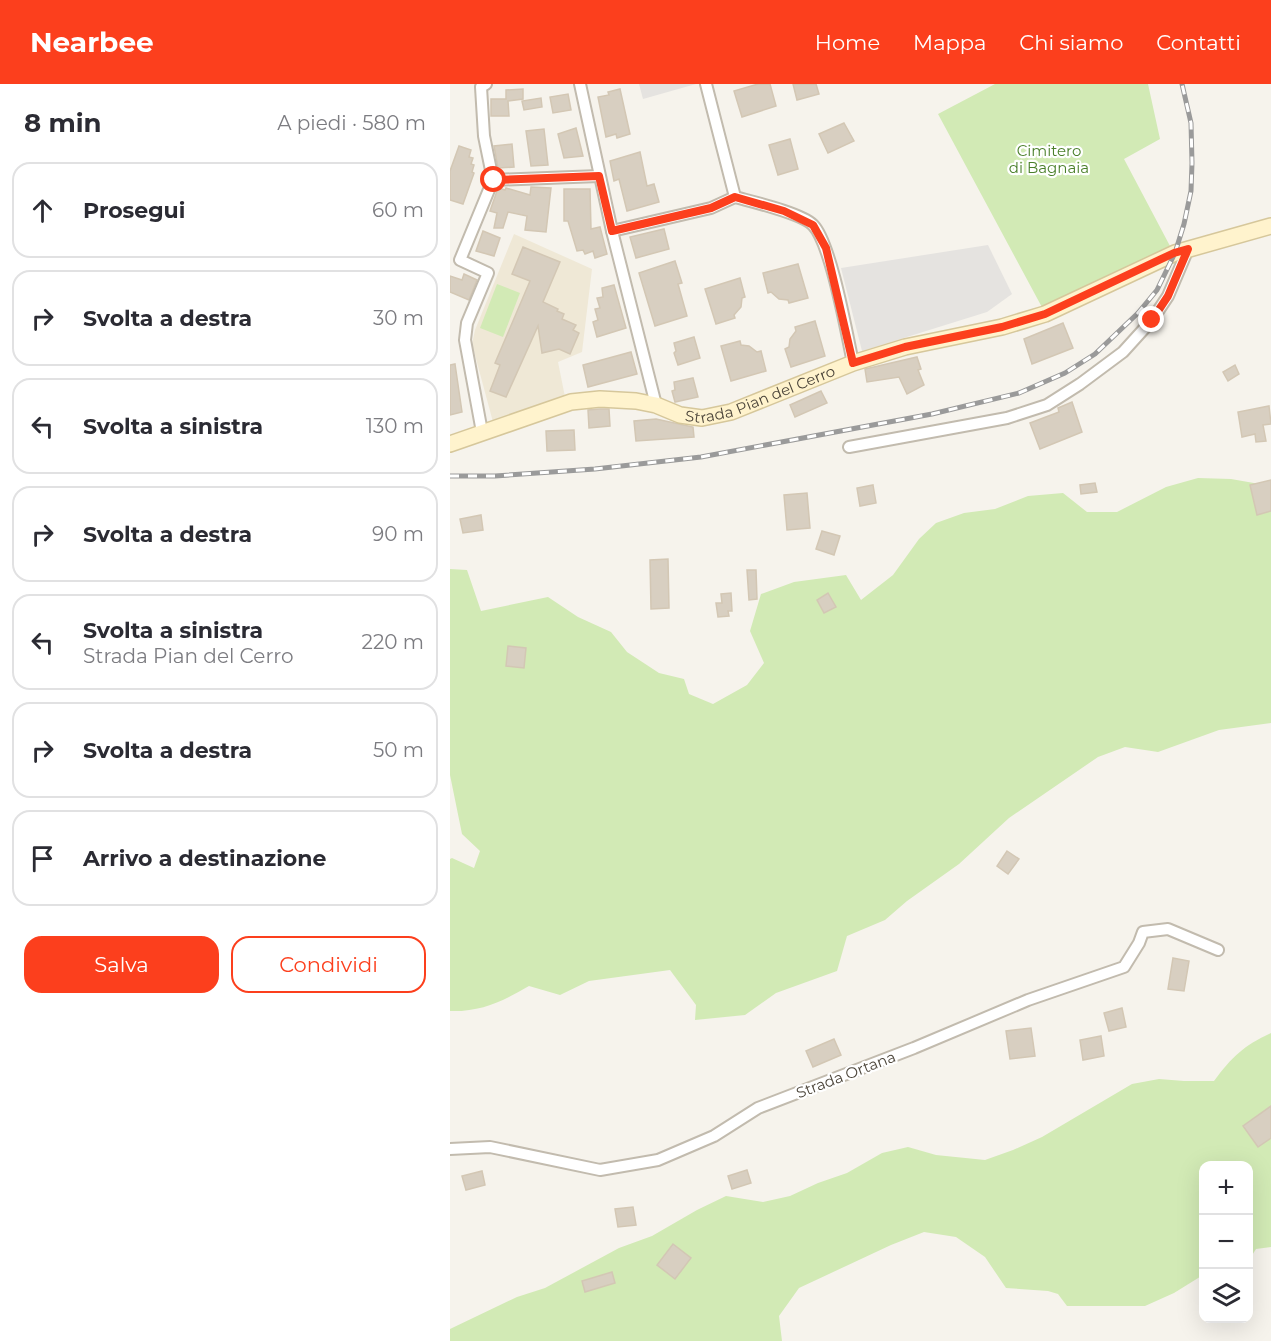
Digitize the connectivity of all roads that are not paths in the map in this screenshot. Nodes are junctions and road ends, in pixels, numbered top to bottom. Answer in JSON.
{"nodes":[{"id":1,"x":486,"y":84,"type":"edge"},
{"id":2,"x":580,"y":84,"type":"edge"},
{"id":3,"x":706,"y":84,"type":"edge"},
{"id":4,"x":599,"y":176,"type":"junction"},
{"id":5,"x":494,"y":180,"type":"junction"},
{"id":6,"x":735,"y":197,"type":"junction"},
{"id":7,"x":1271,"y":226,"type":"edge"},
{"id":8,"x":612,"y":231,"type":"junction"},
{"id":9,"x":1188,"y":249,"type":"junction"},
{"id":10,"x":853,"y":363,"type":"junction"},
{"id":11,"x":656,"y":405,"type":"junction"},
{"id":12,"x":482,"y":432,"type":"junction"},
{"id":13,"x":450,"y":444,"type":"edge"},
{"id":14,"x":849,"y":447,"type":"dead end"},
{"id":15,"x":1218,"y":950,"type":"dead end"},
{"id":16,"x":450,"y":1149,"type":"edge"}],
"edges":[{"from":1,"to":5,"type":"street"},
{"from":2,"to":4,"type":"street"},
{"from":3,"to":6,"type":"street"},
{"from":4,"to":5,"type":"street"},
{"from":4,"to":8,"type":"street"},
{"from":5,"to":12,"type":"street"},
{"from":6,"to":8,"type":"street"},
{"from":6,"to":10,"type":"street"},
{"from":7,"to":9,"type":"street","name":"Strada Pian del Cerro"},
{"from":8,"to":11,"type":"street"},
{"from":9,"to":10,"type":"street","name":"Strada Pian del Cerro"},
{"from":9,"to":14,"type":"street"},
{"from":10,"to":11,"type":"street","name":"Strada Pian del Cerro"},
{"from":11,"to":12,"type":"street","name":"Strada Pian del Cerro"},
{"from":12,"to":13,"type":"street","name":"Strada Pian del Cerro"},
{"from":15,"to":16,"type":"street","name":"Strada Ortana"}]}
